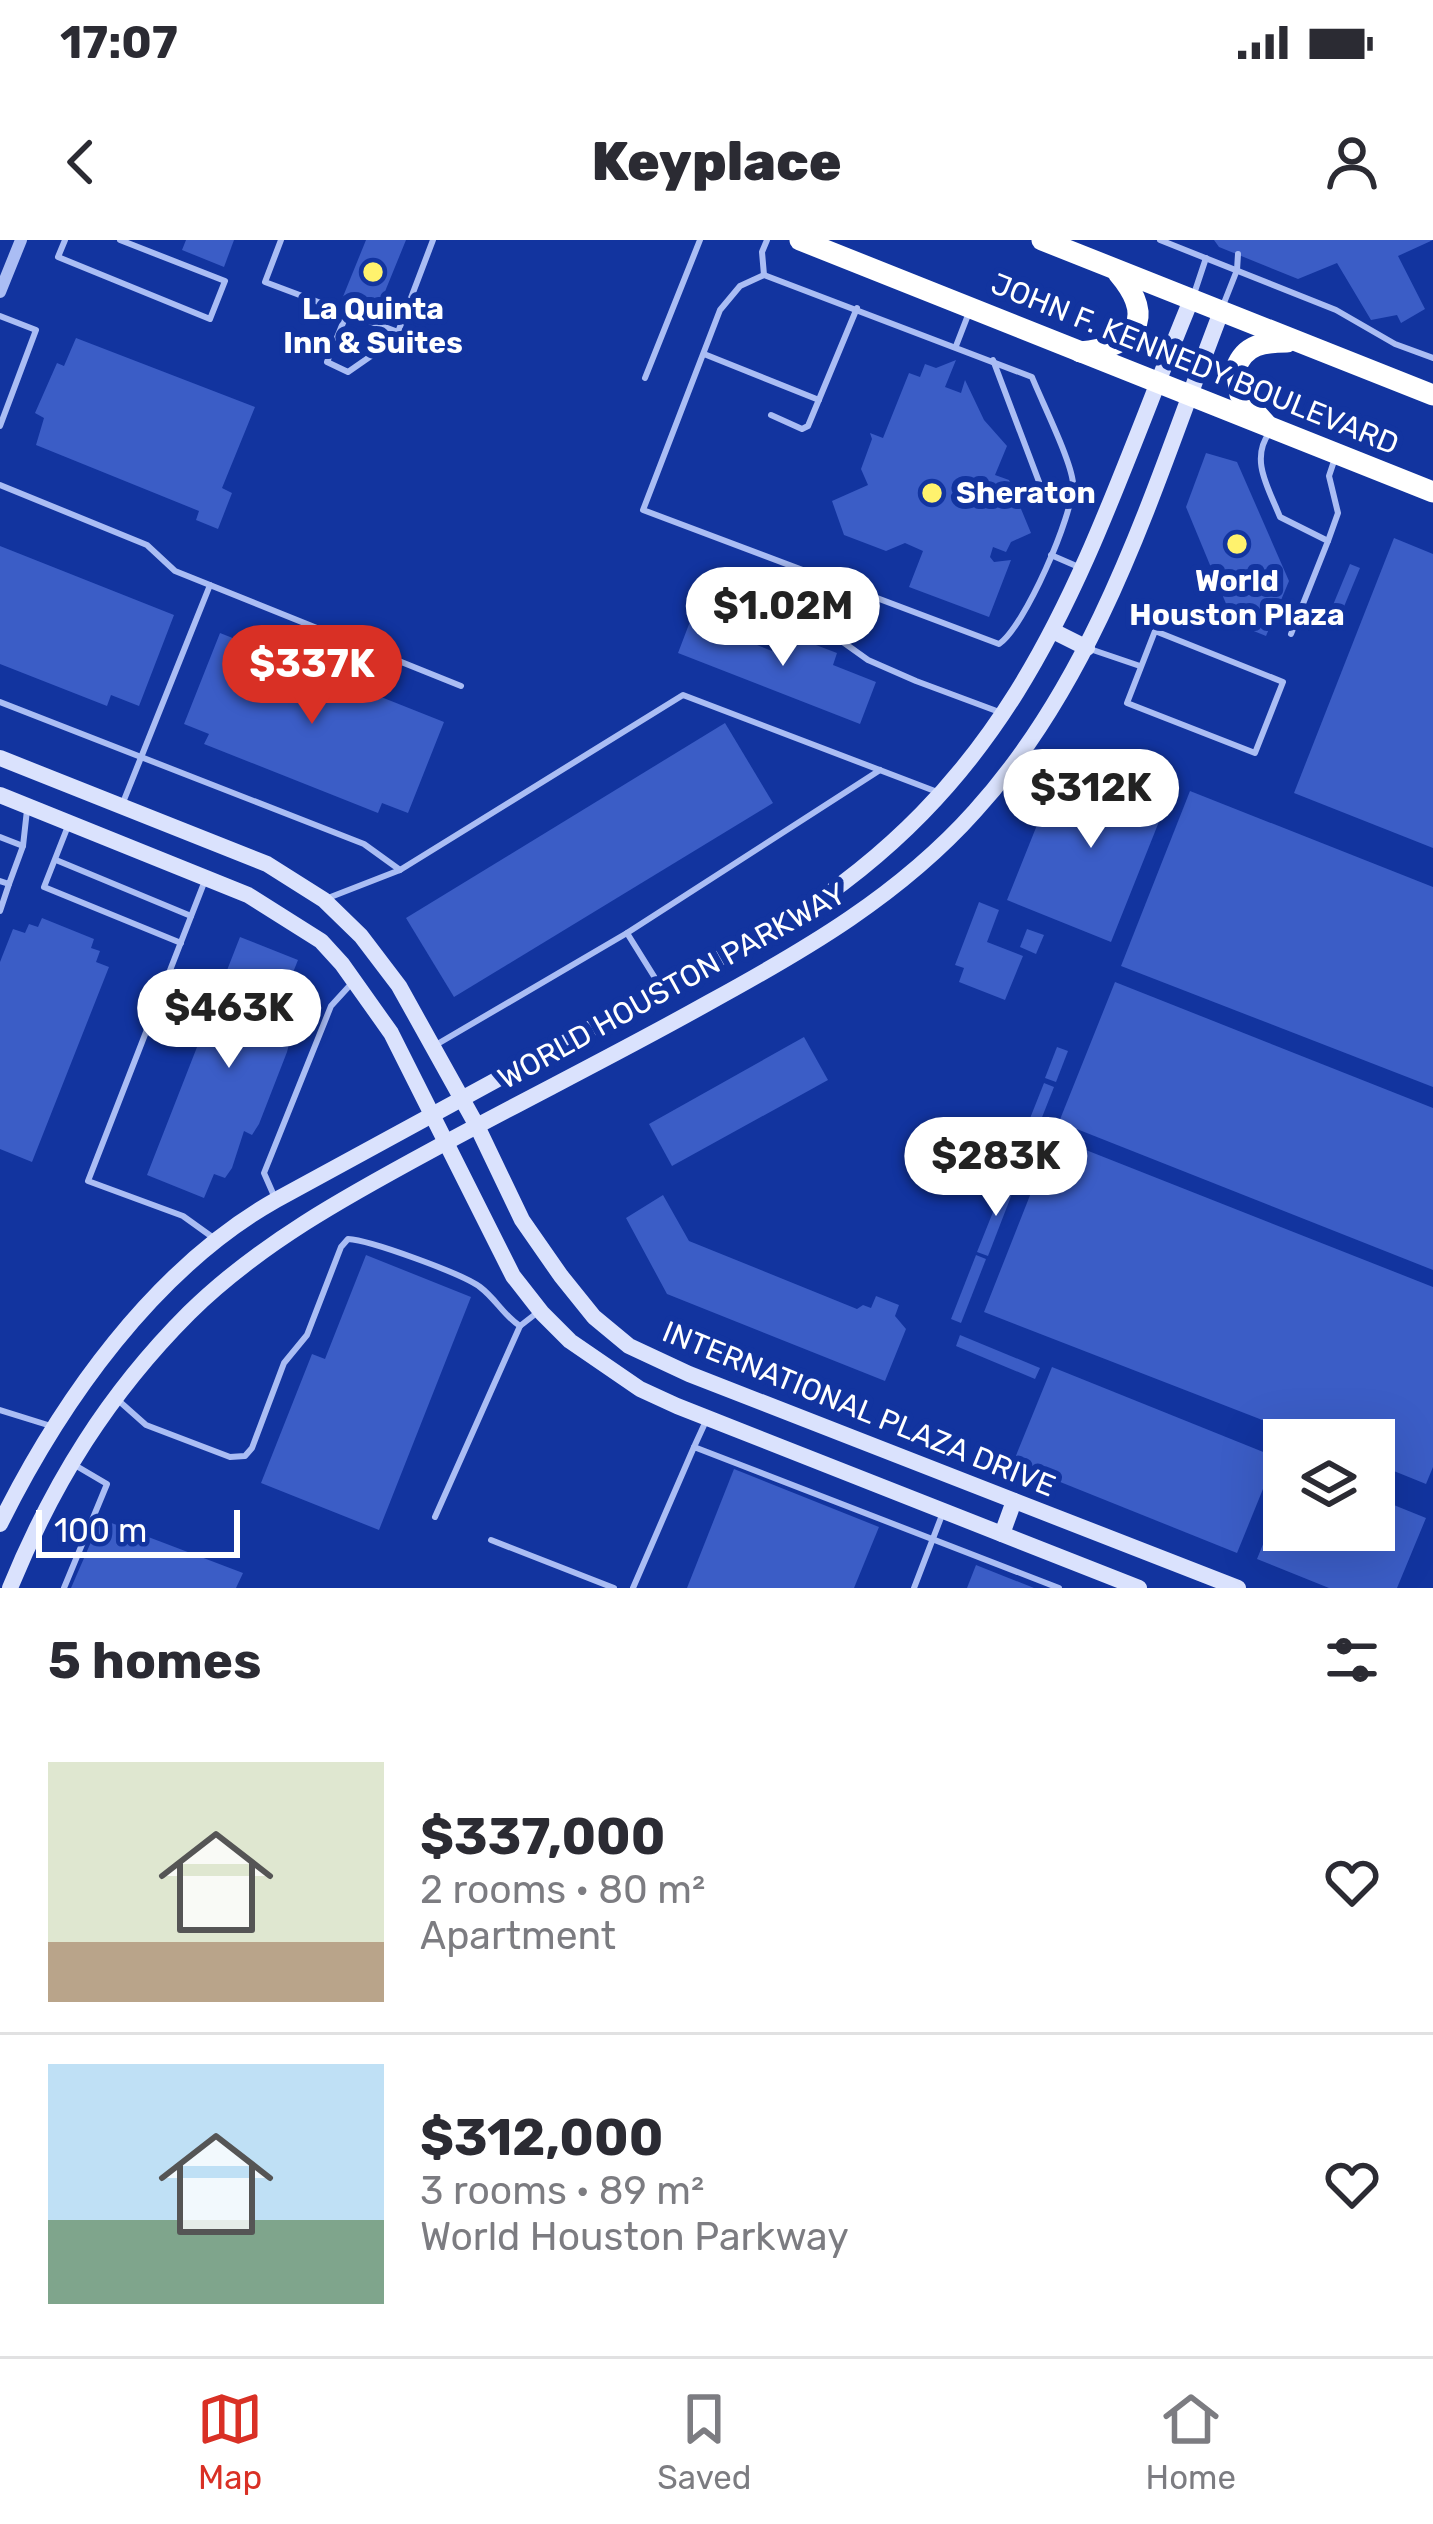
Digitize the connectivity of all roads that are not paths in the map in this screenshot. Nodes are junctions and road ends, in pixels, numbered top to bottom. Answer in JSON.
{"nodes":[{"id":1,"x":21,"y":240,"type":"edge"},
{"id":2,"x":65,"y":240,"type":"edge"},
{"id":3,"x":120,"y":240,"type":"edge"},
{"id":4,"x":281,"y":240,"type":"edge"},
{"id":5,"x":433,"y":240,"type":"edge"},
{"id":6,"x":696,"y":240,"type":"edge"},
{"id":7,"x":766,"y":240,"type":"edge"},
{"id":8,"x":800,"y":240,"type":"edge"},
{"id":9,"x":1042,"y":240,"type":"edge"},
{"id":10,"x":1160,"y":240,"type":"edge"},
{"id":11,"x":1238,"y":254,"type":"dead end"},
{"id":12,"x":1206,"y":258,"type":"junction"},
{"id":13,"x":1237,"y":270,"type":"junction"},
{"id":14,"x":1116,"y":272,"type":"junction"},
{"id":15,"x":764,"y":275,"type":"junction"},
{"id":16,"x":0,"y":292,"type":"edge"},
{"id":17,"x":1191,"y":300,"type":"junction"},
{"id":18,"x":971,"y":306,"type":"junction"},
{"id":19,"x":857,"y":308,"type":"junction"},
{"id":20,"x":1221,"y":312,"type":"junction"},
{"id":21,"x":347,"y":313,"type":"junction"},
{"id":22,"x":0,"y":316,"type":"edge"},
{"id":23,"x":398,"y":332,"type":"junction"},
{"id":24,"x":1300,"y":343,"type":"junction"},
{"id":25,"x":956,"y":346,"type":"junction"},
{"id":26,"x":1080,"y":352,"type":"junction"},
{"id":27,"x":704,"y":354,"type":"junction"},
{"id":28,"x":1433,"y":358,"type":"edge"},
{"id":29,"x":993,"y":360,"type":"junction"},
{"id":30,"x":645,"y":378,"type":"dead end"},
{"id":31,"x":1157,"y":383,"type":"junction"},
{"id":32,"x":1433,"y":395,"type":"edge"},
{"id":33,"x":1188,"y":397,"type":"junction"},
{"id":34,"x":819,"y":400,"type":"junction"},
{"id":35,"x":771,"y":415,"type":"dead end"},
{"id":36,"x":0,"y":426,"type":"edge"},
{"id":37,"x":1272,"y":430,"type":"junction"},
{"id":38,"x":1336,"y":454,"type":"junction"},
{"id":39,"x":0,"y":485,"type":"edge"},
{"id":40,"x":1433,"y":492,"type":"edge"},
{"id":41,"x":1069,"y":506,"type":"junction"},
{"id":42,"x":1328,"y":541,"type":"junction"},
{"id":43,"x":1051,"y":555,"type":"junction"},
{"id":44,"x":1084,"y":569,"type":"junction"},
{"id":45,"x":210,"y":585,"type":"junction"},
{"id":46,"x":806,"y":628,"type":"dead end"},
{"id":47,"x":1054,"y":632,"type":"junction"},
{"id":48,"x":1291,"y":634,"type":"dead end"},
{"id":49,"x":1087,"y":648,"type":"junction"},
{"id":50,"x":1141,"y":667,"type":"junction"},
{"id":51,"x":461,"y":686,"type":"dead end"},
{"id":52,"x":0,"y":702,"type":"edge"},
{"id":53,"x":1005,"y":714,"type":"junction"},
{"id":54,"x":0,"y":758,"type":"edge"},
{"id":55,"x":141,"y":758,"type":"junction"},
{"id":56,"x":880,"y":770,"type":"junction"},
{"id":57,"x":82,"y":790,"type":"junction"},
{"id":58,"x":0,"y":795,"type":"edge"},
{"id":59,"x":944,"y":795,"type":"junction"},
{"id":60,"x":27,"y":806,"type":"junction"},
{"id":61,"x":122,"y":806,"type":"junction"},
{"id":62,"x":69,"y":823,"type":"junction"},
{"id":63,"x":0,"y":837,"type":"edge"},
{"id":64,"x":23,"y":846,"type":"junction"},
{"id":65,"x":889,"y":847,"type":"junction"},
{"id":66,"x":55,"y":860,"type":"junction"},
{"id":67,"x":400,"y":870,"type":"junction"},
{"id":68,"x":909,"y":875,"type":"junction"},
{"id":69,"x":206,"y":878,"type":"junction"},
{"id":70,"x":0,"y":880,"type":"edge"},
{"id":71,"x":9,"y":884,"type":"junction"},
{"id":72,"x":324,"y":900,"type":"junction"},
{"id":73,"x":0,"y":910,"type":"edge"},
{"id":74,"x":191,"y":916,"type":"junction"},
{"id":75,"x":296,"y":922,"type":"junction"},
{"id":76,"x":627,"y":933,"type":"junction"},
{"id":77,"x":181,"y":943,"type":"junction"},
{"id":78,"x":355,"y":981,"type":"junction"},
{"id":79,"x":662,"y":989,"type":"junction"},
{"id":80,"x":674,"y":1022,"type":"junction"},
{"id":81,"x":434,"y":1046,"type":"junction"},
{"id":82,"x":461,"y":1097,"type":"junction"},
{"id":83,"x":431,"y":1114,"type":"junction"},
{"id":84,"x":477,"y":1126,"type":"junction"},
{"id":85,"x":444,"y":1144,"type":"junction"},
{"id":86,"x":276,"y":1200,"type":"junction"},
{"id":87,"x":218,"y":1241,"type":"junction"},
{"id":88,"x":236,"y":1271,"type":"junction"},
{"id":89,"x":540,"y":1311,"type":"junction"},
{"id":90,"x":594,"y":1317,"type":"junction"},
{"id":91,"x":520,"y":1326,"type":"junction"},
{"id":92,"x":571,"y":1341,"type":"junction"},
{"id":93,"x":117,"y":1399,"type":"junction"},
{"id":94,"x":0,"y":1409,"type":"edge"},
{"id":95,"x":795,"y":1415,"type":"junction"},
{"id":96,"x":707,"y":1418,"type":"junction"},
{"id":97,"x":54,"y":1427,"type":"junction"},
{"id":98,"x":694,"y":1447,"type":"junction"},
{"id":99,"x":41,"y":1448,"type":"junction"},
{"id":100,"x":782,"y":1448,"type":"junction"},
{"id":101,"x":70,"y":1462,"type":"junction"},
{"id":102,"x":1015,"y":1501,"type":"junction"},
{"id":103,"x":944,"y":1511,"type":"junction"},
{"id":104,"x":435,"y":1517,"type":"dead end"},
{"id":105,"x":0,"y":1524,"type":"edge"},
{"id":106,"x":1002,"y":1534,"type":"junction"},
{"id":107,"x":491,"y":1540,"type":"dead end"},
{"id":108,"x":932,"y":1540,"type":"junction"},
{"id":109,"x":10,"y":1588,"type":"edge"},
{"id":110,"x":64,"y":1588,"type":"edge"},
{"id":111,"x":614,"y":1588,"type":"edge"},
{"id":112,"x":633,"y":1588,"type":"edge"},
{"id":113,"x":914,"y":1588,"type":"edge"},
{"id":114,"x":1059,"y":1588,"type":"edge"},
{"id":115,"x":1138,"y":1588,"type":"edge"},
{"id":116,"x":1237,"y":1588,"type":"edge"}],
"edges":[{"from":1,"to":16,"type":"street"},
{"from":2,"to":3,"type":"lane"},
{"from":4,"to":21,"type":"lane"},
{"from":5,"to":23,"type":"lane"},
{"from":6,"to":30,"type":"lane"},
{"from":7,"to":15,"type":"lane"},
{"from":8,"to":18,"type":"highway","name":"JOHN F. KENNEDY BOULEVARD"},
{"from":9,"to":14,"type":"highway","name":"JOHN F. KENNEDY BOULEVARD"},
{"from":10,"to":12,"type":"lane"},
{"from":11,"to":13,"type":"lane"},
{"from":12,"to":13,"type":"lane"},
{"from":12,"to":17,"type":"lane","name":"WORLD HOUSTON PARKWAY"},
{"from":13,"to":20,"type":"lane"},
{"from":13,"to":28,"type":"lane"},
{"from":14,"to":17,"type":"highway","name":"JOHN F. KENNEDY BOULEVARD"},
{"from":14,"to":26,"type":"highway"},
{"from":15,"to":19,"type":"lane"},
{"from":15,"to":27,"type":"lane"},
{"from":17,"to":20,"type":"highway","name":"JOHN F. KENNEDY BOULEVARD"},
{"from":17,"to":31,"type":"street","name":"WORLD HOUSTON PARKWAY"},
{"from":18,"to":25,"type":"lane"},
{"from":18,"to":26,"type":"highway","name":"JOHN F. KENNEDY BOULEVARD"},
{"from":19,"to":25,"type":"lane"},
{"from":19,"to":34,"type":"lane"},
{"from":20,"to":24,"type":"highway","name":"JOHN F. KENNEDY BOULEVARD"},
{"from":20,"to":33,"type":"street","name":"WORLD HOUSTON PARKWAY"},
{"from":21,"to":23,"type":"lane"},
{"from":21,"to":23,"type":"lane"},
{"from":22,"to":36,"type":"lane"},
{"from":24,"to":32,"type":"highway","name":"JOHN F. KENNEDY BOULEVARD"},
{"from":24,"to":37,"type":"highway"},
{"from":25,"to":29,"type":"lane"},
{"from":26,"to":31,"type":"highway","name":"JOHN F. KENNEDY BOULEVARD"},
{"from":27,"to":34,"type":"lane"},
{"from":27,"to":43,"type":"lane"},
{"from":29,"to":41,"type":"lane"},
{"from":29,"to":41,"type":"lane"},
{"from":31,"to":33,"type":"highway","name":"JOHN F. KENNEDY BOULEVARD"},
{"from":31,"to":44,"type":"street","name":"WORLD HOUSTON PARKWAY"},
{"from":33,"to":37,"type":"highway","name":"JOHN F. KENNEDY BOULEVARD"},
{"from":33,"to":49,"type":"street","name":"WORLD HOUSTON PARKWAY"},
{"from":34,"to":35,"type":"lane"},
{"from":37,"to":38,"type":"highway","name":"JOHN F. KENNEDY BOULEVARD"},
{"from":37,"to":42,"type":"lane"},
{"from":38,"to":40,"type":"highway","name":"JOHN F. KENNEDY BOULEVARD"},
{"from":38,"to":42,"type":"lane"},
{"from":39,"to":45,"type":"lane"},
{"from":41,"to":43,"type":"lane"},
{"from":42,"to":48,"type":"lane"},
{"from":43,"to":44,"type":"lane"},
{"from":44,"to":47,"type":"street","name":"WORLD HOUSTON PARKWAY"},
{"from":45,"to":51,"type":"lane"},
{"from":45,"to":55,"type":"lane"},
{"from":46,"to":53,"type":"lane"},
{"from":47,"to":49,"type":"street"},
{"from":47,"to":53,"type":"street","name":"WORLD HOUSTON PARKWAY"},
{"from":49,"to":50,"type":"lane"},
{"from":49,"to":68,"type":"street","name":"WORLD HOUSTON PARKWAY"},
{"from":50,"to":50,"type":"lane"},
{"from":52,"to":55,"type":"lane"},
{"from":53,"to":59,"type":"street","name":"WORLD HOUSTON PARKWAY"},
{"from":54,"to":57,"type":"street","name":"INTERNATIONAL PLAZA DRIVE"},
{"from":55,"to":61,"type":"lane"},
{"from":55,"to":67,"type":"lane"},
{"from":56,"to":59,"type":"lane"},
{"from":56,"to":67,"type":"lane"},
{"from":56,"to":76,"type":"lane"},
{"from":57,"to":61,"type":"street","name":"INTERNATIONAL PLAZA DRIVE"},
{"from":57,"to":62,"type":"street"},
{"from":58,"to":60,"type":"street","name":"INTERNATIONAL PLAZA DRIVE"},
{"from":59,"to":65,"type":"street","name":"WORLD HOUSTON PARKWAY"},
{"from":60,"to":62,"type":"street","name":"INTERNATIONAL PLAZA DRIVE"},
{"from":60,"to":64,"type":"lane"},
{"from":61,"to":72,"type":"street","name":"INTERNATIONAL PLAZA DRIVE"},
{"from":62,"to":66,"type":"lane"},
{"from":62,"to":69,"type":"street","name":"INTERNATIONAL PLAZA DRIVE"},
{"from":63,"to":64,"type":"lane"},
{"from":64,"to":71,"type":"lane"},
{"from":65,"to":68,"type":"street"},
{"from":65,"to":79,"type":"street","name":"WORLD HOUSTON PARKWAY"},
{"from":66,"to":74,"type":"lane"},
{"from":66,"to":77,"type":"lane"},
{"from":67,"to":72,"type":"lane"},
{"from":68,"to":80,"type":"street","name":"WORLD HOUSTON PARKWAY"},
{"from":69,"to":74,"type":"lane"},
{"from":69,"to":75,"type":"street","name":"INTERNATIONAL PLAZA DRIVE"},
{"from":70,"to":71,"type":"lane"},
{"from":71,"to":73,"type":"lane"},
{"from":72,"to":75,"type":"street"},
{"from":72,"to":81,"type":"street","name":"INTERNATIONAL PLAZA DRIVE"},
{"from":74,"to":77,"type":"lane"},
{"from":75,"to":78,"type":"street","name":"INTERNATIONAL PLAZA DRIVE"},
{"from":76,"to":79,"type":"lane"},
{"from":76,"to":81,"type":"lane"},
{"from":77,"to":87,"type":"lane"},
{"from":78,"to":83,"type":"street","name":"INTERNATIONAL PLAZA DRIVE"},
{"from":78,"to":86,"type":"lane"},
{"from":79,"to":80,"type":"street"},
{"from":79,"to":82,"type":"street","name":"WORLD HOUSTON PARKWAY"},
{"from":80,"to":84,"type":"street","name":"WORLD HOUSTON PARKWAY"},
{"from":81,"to":82,"type":"street","name":"INTERNATIONAL PLAZA DRIVE"},
{"from":82,"to":83,"type":"street","name":"WORLD HOUSTON PARKWAY"},
{"from":82,"to":84,"type":"street","name":"INTERNATIONAL PLAZA DRIVE"},
{"from":83,"to":85,"type":"street","name":"INTERNATIONAL PLAZA DRIVE"},
{"from":83,"to":86,"type":"street","name":"WORLD HOUSTON PARKWAY"},
{"from":84,"to":85,"type":"street","name":"WORLD HOUSTON PARKWAY"},
{"from":84,"to":90,"type":"street","name":"INTERNATIONAL PLAZA DRIVE"},
{"from":85,"to":88,"type":"street","name":"WORLD HOUSTON PARKWAY"},
{"from":85,"to":89,"type":"street","name":"INTERNATIONAL PLAZA DRIVE"},
{"from":86,"to":87,"type":"street","name":"WORLD HOUSTON PARKWAY"},
{"from":87,"to":88,"type":"street"},
{"from":87,"to":97,"type":"street","name":"WORLD HOUSTON PARKWAY"},
{"from":88,"to":93,"type":"street","name":"WORLD HOUSTON PARKWAY"},
{"from":89,"to":91,"type":"lane"},
{"from":89,"to":92,"type":"street","name":"INTERNATIONAL PLAZA DRIVE"},
{"from":90,"to":92,"type":"street"},
{"from":90,"to":95,"type":"street","name":"INTERNATIONAL PLAZA DRIVE"},
{"from":91,"to":93,"type":"lane"},
{"from":91,"to":104,"type":"lane"},
{"from":92,"to":96,"type":"street","name":"INTERNATIONAL PLAZA DRIVE"},
{"from":93,"to":101,"type":"street","name":"WORLD HOUSTON PARKWAY"},
{"from":94,"to":97,"type":"lane"},
{"from":95,"to":100,"type":"street"},
{"from":95,"to":102,"type":"street","name":"INTERNATIONAL PLAZA DRIVE"},
{"from":96,"to":98,"type":"lane"},
{"from":96,"to":100,"type":"street","name":"INTERNATIONAL PLAZA DRIVE"},
{"from":97,"to":99,"type":"street","name":"WORLD HOUSTON PARKWAY"},
{"from":98,"to":108,"type":"lane"},
{"from":98,"to":112,"type":"lane"},
{"from":99,"to":101,"type":"street"},
{"from":99,"to":105,"type":"street","name":"WORLD HOUSTON PARKWAY"},
{"from":100,"to":103,"type":"street","name":"INTERNATIONAL PLAZA DRIVE"},
{"from":101,"to":109,"type":"street","name":"WORLD HOUSTON PARKWAY"},
{"from":101,"to":110,"type":"lane"},
{"from":102,"to":106,"type":"street"},
{"from":102,"to":116,"type":"street","name":"INTERNATIONAL PLAZA DRIVE"},
{"from":103,"to":106,"type":"street","name":"INTERNATIONAL PLAZA DRIVE"},
{"from":103,"to":108,"type":"lane"},
{"from":106,"to":115,"type":"street","name":"INTERNATIONAL PLAZA DRIVE"},
{"from":107,"to":111,"type":"lane"},
{"from":108,"to":113,"type":"lane"},
{"from":108,"to":114,"type":"lane"}]}
